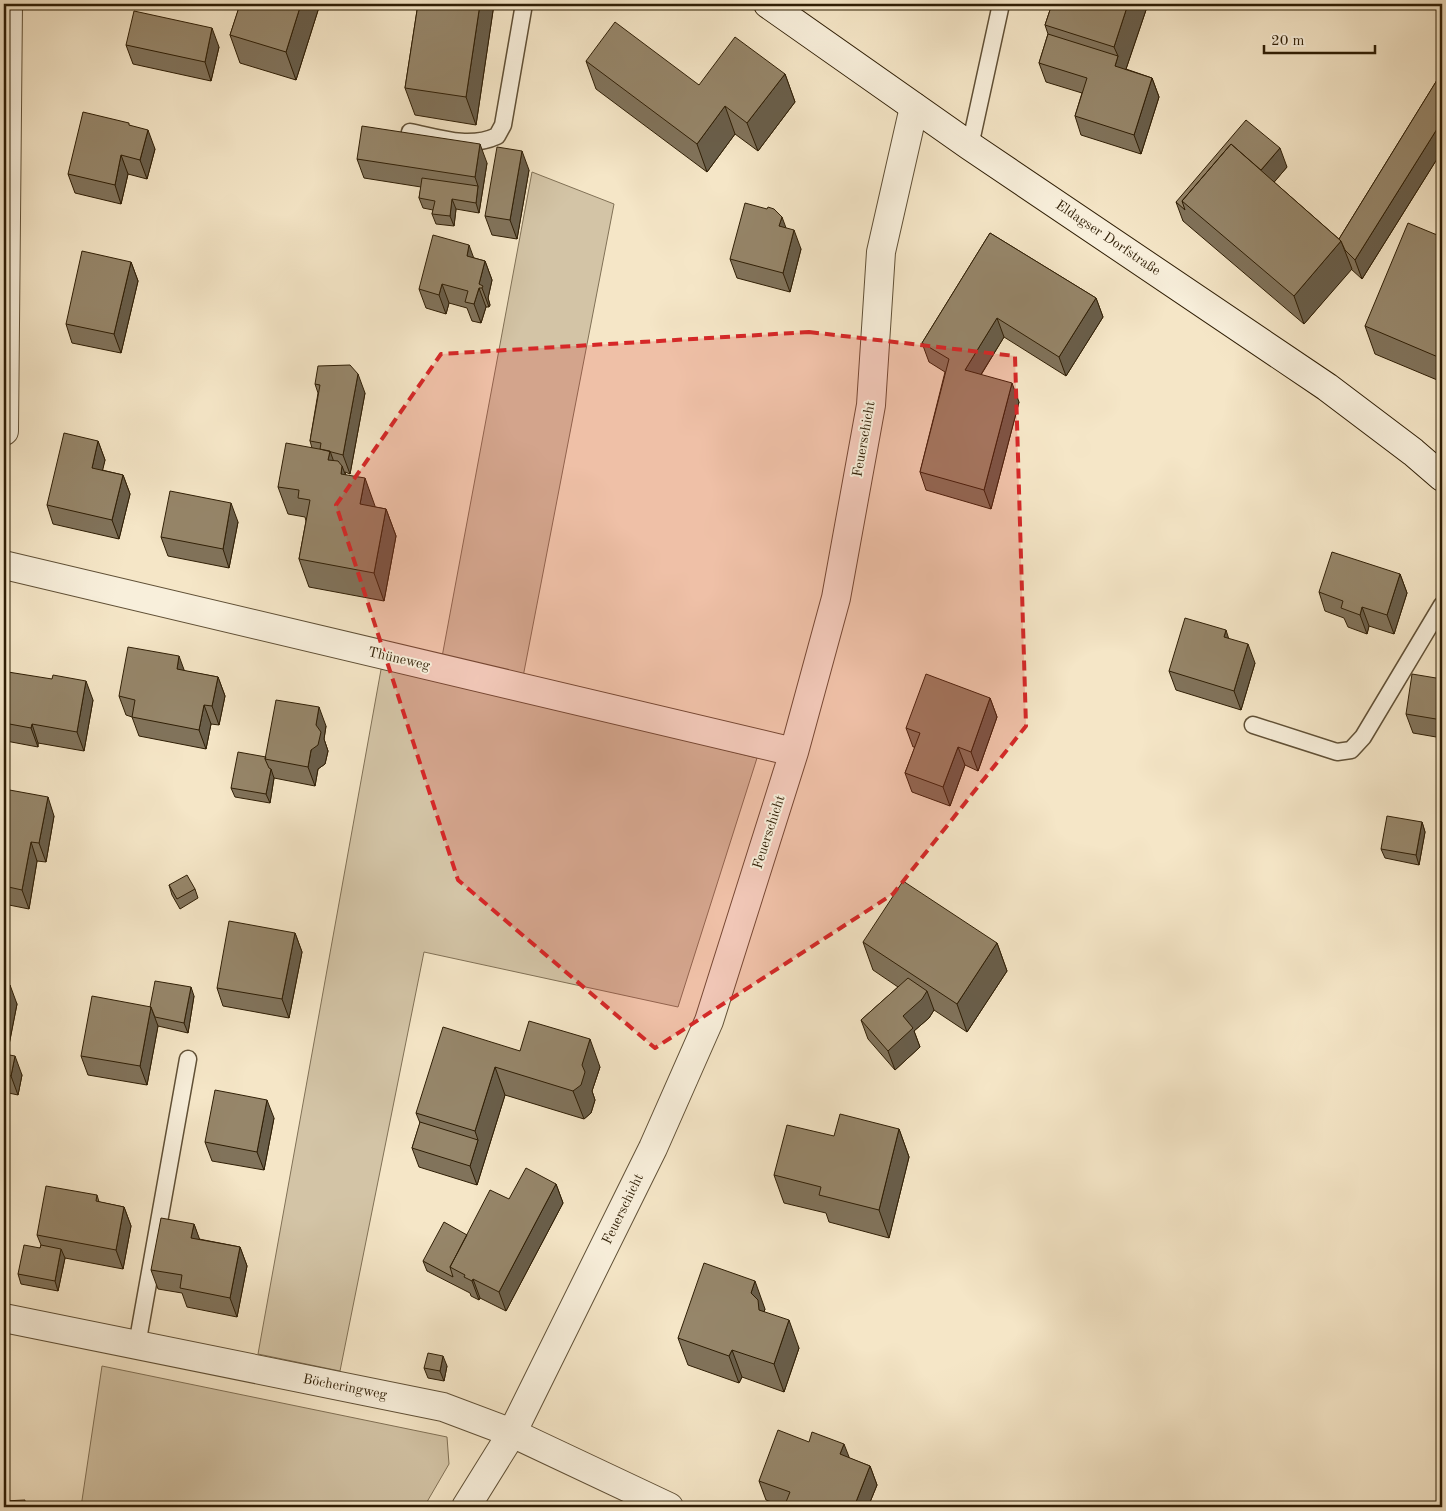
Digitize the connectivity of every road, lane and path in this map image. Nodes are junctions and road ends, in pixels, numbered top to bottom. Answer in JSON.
{"nodes":[{"id":1,"x":8,"y":4,"type":"edge"},
{"id":2,"x":524,"y":4,"type":"edge"},
{"id":3,"x":768,"y":4,"type":"edge"},
{"id":4,"x":1001,"y":4,"type":"edge"},
{"id":5,"x":795,"y":12,"type":"edge"},
{"id":6,"x":914,"y":107,"type":"junction"},
{"id":7,"x":410,"y":132,"type":"edge"},
{"id":8,"x":970,"y":146,"type":"junction"},
{"id":9,"x":4,"y":425,"type":"edge"},
{"id":10,"x":1442,"y":477,"type":"edge"},
{"id":11,"x":4,"y":565,"type":"edge"},
{"id":12,"x":1442,"y":605,"type":"edge"},
{"id":13,"x":1253,"y":724,"type":"dead end"},
{"id":14,"x":794,"y":752,"type":"junction"},
{"id":15,"x":188,"y":1059,"type":"dead end"},
{"id":16,"x":4,"y":1318,"type":"edge"},
{"id":17,"x":137,"y":1345,"type":"junction"},
{"id":18,"x":512,"y":1433,"type":"junction"},
{"id":19,"x":466,"y":1507,"type":"edge"},
{"id":20,"x":669,"y":1507,"type":"edge"}],
"edges":[{"from":1,"to":9,"type":"street"},
{"from":2,"to":7,"type":"lane"},
{"from":3,"to":5,"type":"street","name":"Eldagser Dorfstraße"},
{"from":4,"to":8,"type":"lane"},
{"from":5,"to":6,"type":"street","name":"Eldagser Dorfstraße"},
{"from":6,"to":8,"type":"street","name":"Eldagser Dorfstraße"},
{"from":6,"to":14,"type":"street","name":"Feuerschicht"},
{"from":8,"to":10,"type":"street","name":"Eldagser Dorfstraße"},
{"from":11,"to":14,"type":"street","name":"Thüneweg"},
{"from":12,"to":13,"type":"lane"},
{"from":14,"to":18,"type":"street","name":"Feuerschicht"},
{"from":15,"to":17,"type":"lane"},
{"from":16,"to":17,"type":"street","name":"Böcheringweg"},
{"from":17,"to":18,"type":"street","name":"Böcheringweg"},
{"from":18,"to":19,"type":"street","name":"Feuerschicht"},
{"from":18,"to":20,"type":"street","name":"Böcheringweg"}]}
